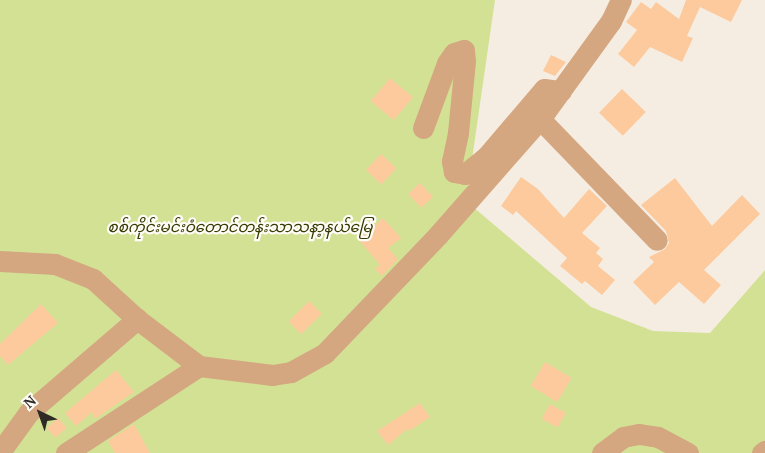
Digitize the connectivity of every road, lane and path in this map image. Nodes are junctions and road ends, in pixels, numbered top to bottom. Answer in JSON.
{"nodes":[{"id":1,"x":621,"y":0,"type":"edge"},
{"id":2,"x":561,"y":91,"type":"junction"},
{"id":3,"x":540,"y":119,"type":"junction"},
{"id":4,"x":423,"y":128,"type":"dead end"},
{"id":5,"x":656,"y":240,"type":"dead end"},
{"id":6,"x":0,"y":261,"type":"edge"},
{"id":7,"x":137,"y":320,"type":"junction"},
{"id":8,"x":199,"y":366,"type":"junction"},
{"id":9,"x":0,"y":452,"type":"edge"},
{"id":10,"x":66,"y":453,"type":"edge"},
{"id":11,"x":602,"y":453,"type":"edge"},
{"id":12,"x":688,"y":453,"type":"edge"}],
"edges":[{"from":1,"to":2,"type":"street"},
{"from":2,"to":3,"type":"street"},
{"from":2,"to":4,"type":"street"},
{"from":3,"to":5,"type":"street"},
{"from":3,"to":8,"type":"street"},
{"from":6,"to":7,"type":"street"},
{"from":7,"to":8,"type":"street"},
{"from":7,"to":9,"type":"street"},
{"from":8,"to":10,"type":"street"},
{"from":11,"to":12,"type":"street"}]}
